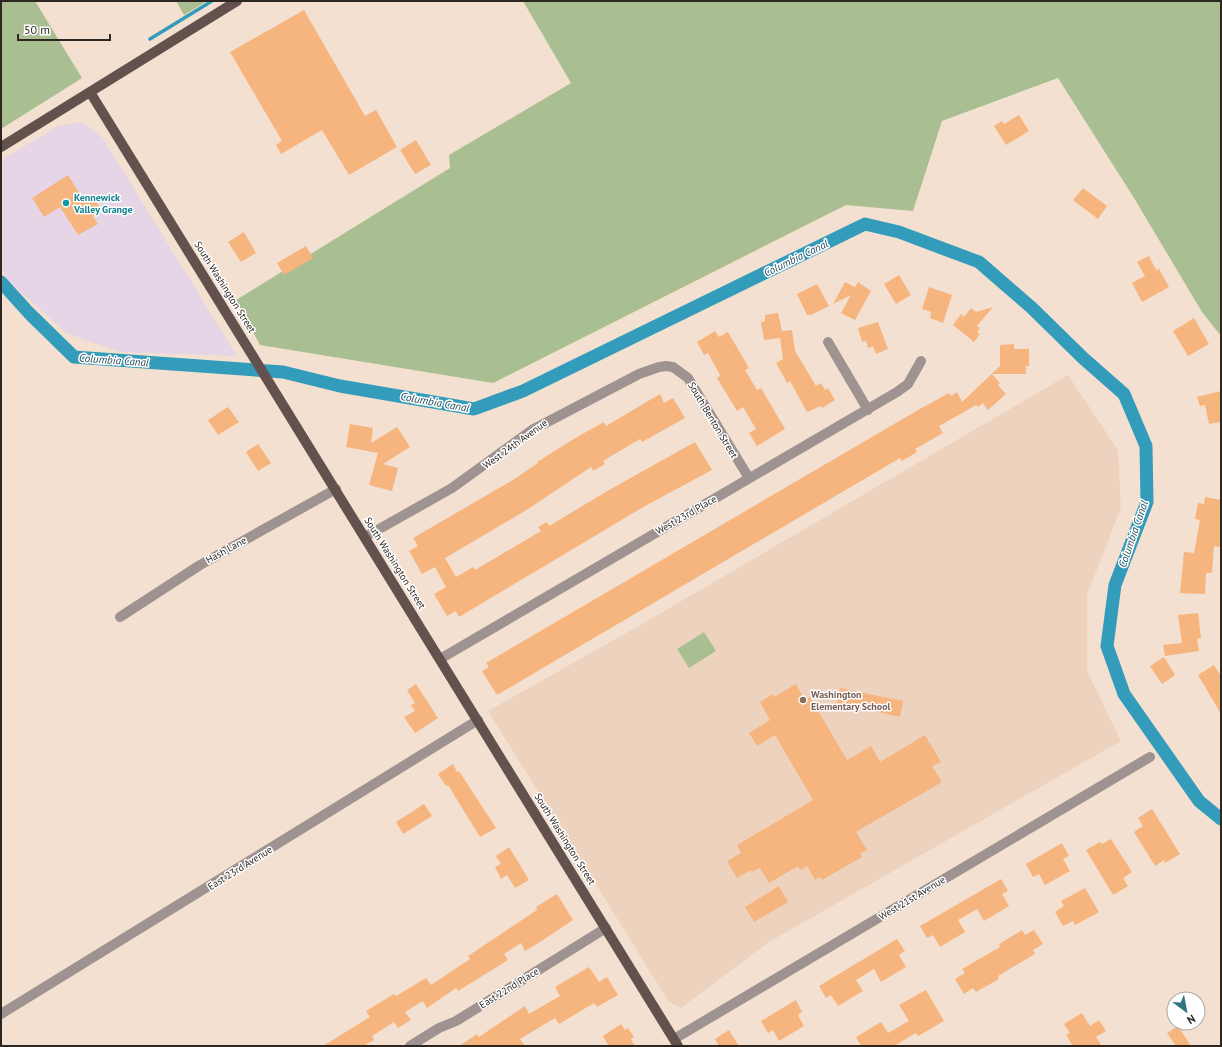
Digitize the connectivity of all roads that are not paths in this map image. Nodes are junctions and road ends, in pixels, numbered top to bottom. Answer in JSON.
{"nodes":[{"id":1,"x":237,"y":1,"type":"edge"},
{"id":2,"x":90,"y":92,"type":"junction"},
{"id":3,"x":1,"y":147,"type":"edge"},
{"id":4,"x":828,"y":342,"type":"dead end"},
{"id":5,"x":921,"y":360,"type":"dead end"},
{"id":6,"x":673,"y":367,"type":"joint"},
{"id":7,"x":868,"y":410,"type":"junction"},
{"id":8,"x":749,"y":478,"type":"junction"},
{"id":9,"x":336,"y":489,"type":"junction"},
{"id":10,"x":365,"y":538,"type":"junction"},
{"id":11,"x":120,"y":618,"type":"dead end"},
{"id":12,"x":440,"y":659,"type":"junction"},
{"id":13,"x":478,"y":720,"type":"junction"},
{"id":14,"x":1150,"y":757,"type":"dead end"},
{"id":15,"x":606,"y":928,"type":"junction"},
{"id":16,"x":1,"y":1014,"type":"edge"},
{"id":17,"x":676,"y":1042,"type":"edge"},
{"id":18,"x":410,"y":1046,"type":"edge"}],
"edges":[{"from":1,"to":2,"type":"main road"},
{"from":2,"to":3,"type":"main road"},
{"from":2,"to":9,"type":"main road","name":"South Washington Street"},
{"from":4,"to":7,"type":"street"},
{"from":5,"to":7,"type":"street","name":"West 23rd Place"},
{"from":6,"to":8,"type":"street","name":"South Benton Street"},
{"from":6,"to":10,"type":"street","name":"West 24th Avenue"},
{"from":7,"to":8,"type":"street","name":"West 23rd Place"},
{"from":8,"to":12,"type":"street","name":"West 23rd Place"},
{"from":9,"to":10,"type":"main road","name":"South Washington Street"},
{"from":9,"to":11,"type":"street","name":"Hash Lane"},
{"from":10,"to":12,"type":"main road","name":"South Washington Street"},
{"from":12,"to":13,"type":"main road","name":"South Washington Street"},
{"from":13,"to":15,"type":"main road","name":"South Washington Street"},
{"from":13,"to":16,"type":"street","name":"East 23rd Avenue"},
{"from":14,"to":17,"type":"street","name":"West 21st Avenue"},
{"from":15,"to":17,"type":"main road","name":"South Washington Street"},
{"from":15,"to":18,"type":"street","name":"East 22nd Place"}]}
